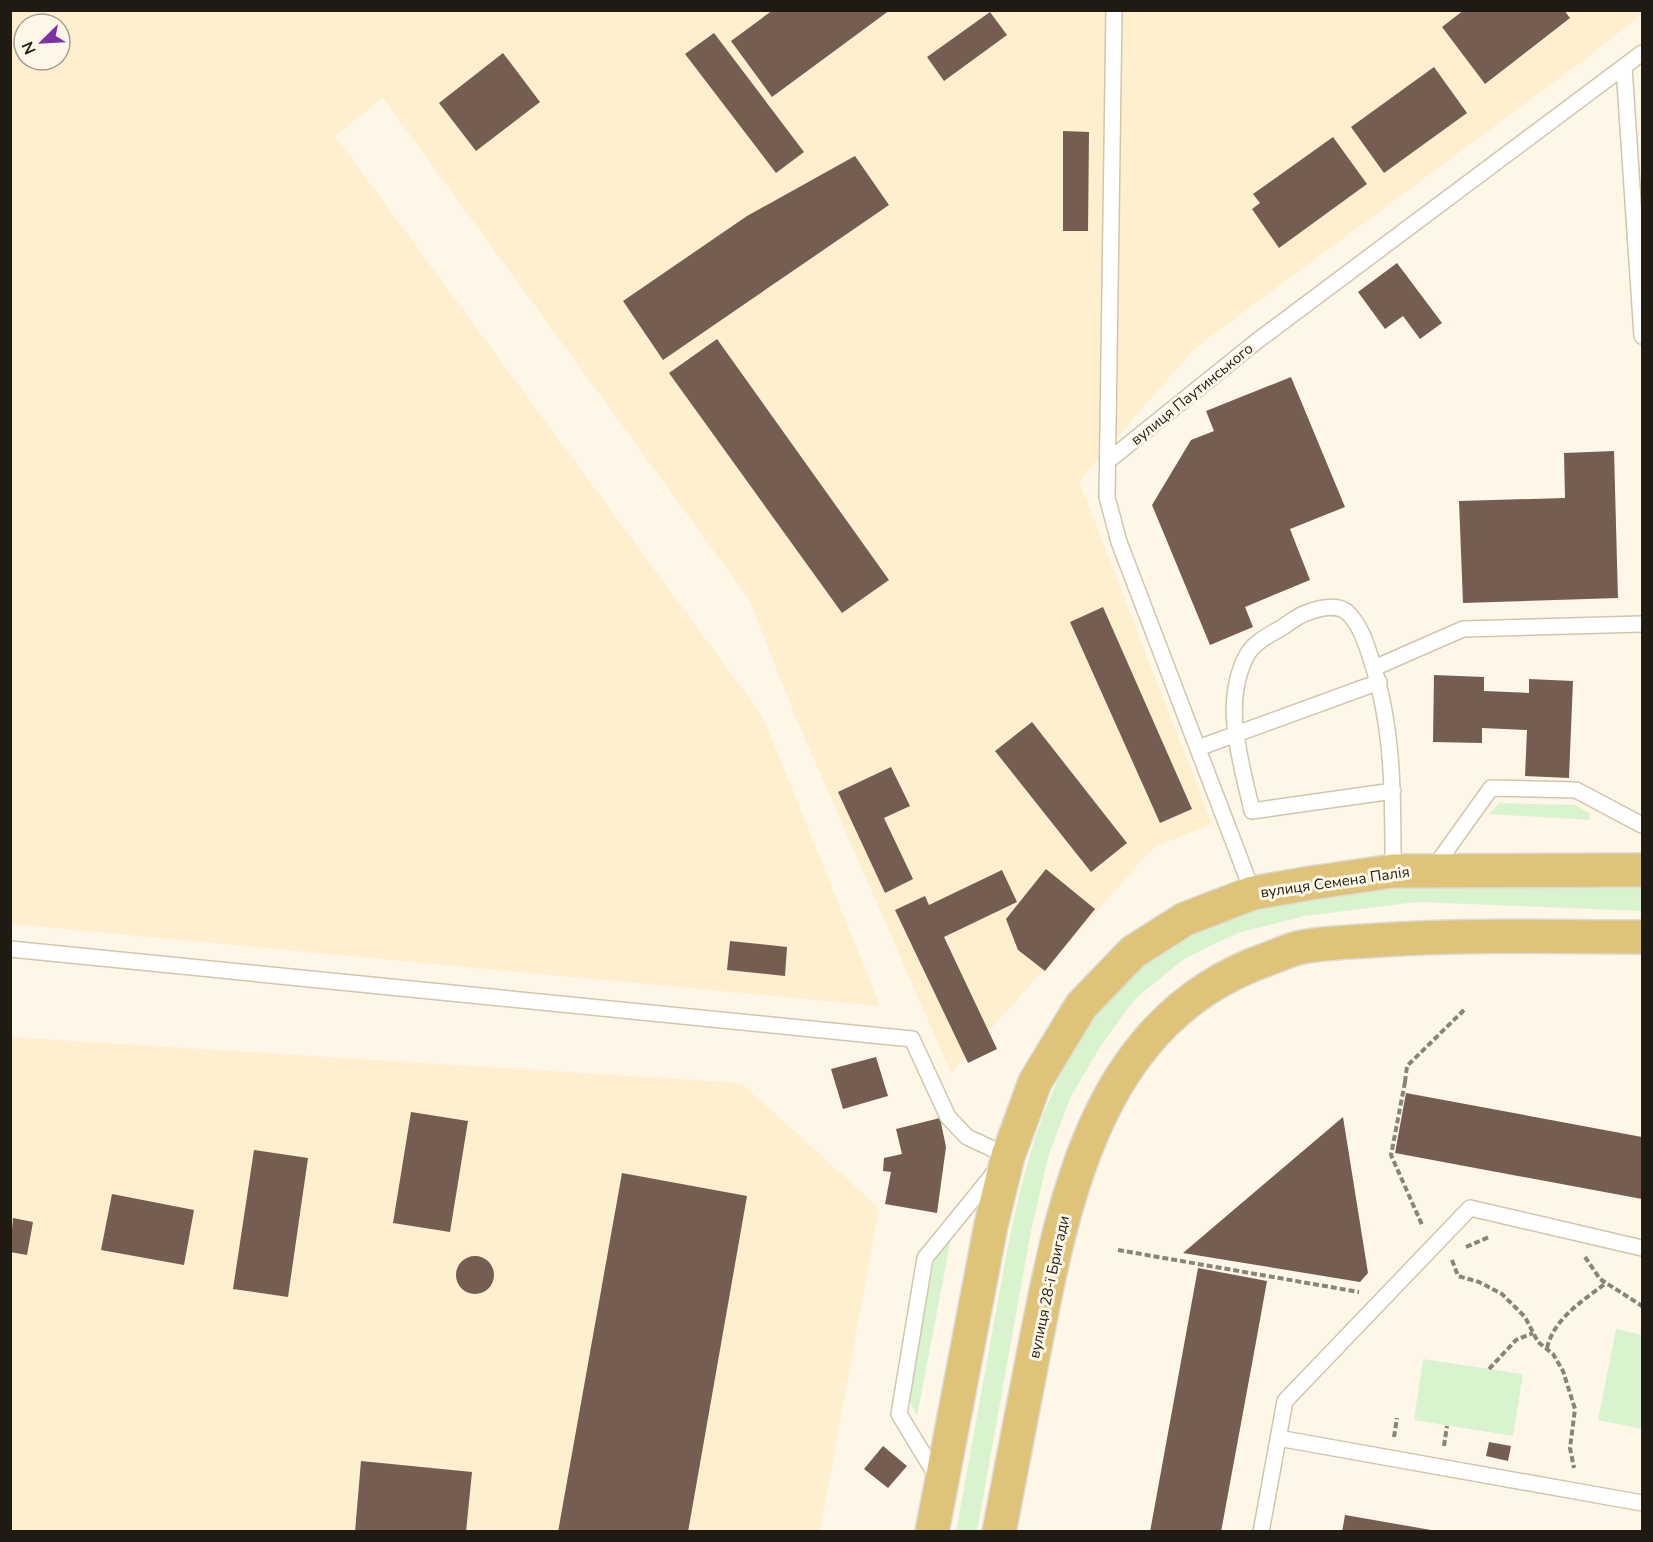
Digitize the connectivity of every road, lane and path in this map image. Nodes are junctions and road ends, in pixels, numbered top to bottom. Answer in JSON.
{"nodes":[{"id":1,"x":1114,"y":10,"type":"edge"},
{"id":2,"x":1642,"y":53,"type":"edge"},
{"id":3,"x":1624,"y":68,"type":"junction"},
{"id":4,"x":1636,"y":140,"type":"edge"},
{"id":5,"x":1641,"y":282,"type":"edge"},
{"id":6,"x":1642,"y":336,"type":"edge"},
{"id":7,"x":1108,"y":461,"type":"junction"},
{"id":8,"x":1642,"y":624,"type":"edge"},
{"id":9,"x":1377,"y":675,"type":"junction"},
{"id":10,"x":1235,"y":733,"type":"junction"},
{"id":11,"x":1198,"y":748,"type":"junction"},
{"id":12,"x":1393,"y":791,"type":"junction"},
{"id":13,"x":1642,"y":825,"type":"edge"},
{"id":14,"x":1432,"y":870,"type":"junction"},
{"id":15,"x":1642,"y":870,"type":"edge"},
{"id":16,"x":1392,"y":871,"type":"junction"},
{"id":17,"x":1253,"y":893,"type":"junction"},
{"id":18,"x":1642,"y":937,"type":"edge"},
{"id":19,"x":10,"y":949,"type":"edge"},
{"id":20,"x":1464,"y":1010,"type":"dead end"},
{"id":21,"x":1008,"y":1156,"type":"junction"},
{"id":22,"x":1511,"y":1218,"type":"junction"},
{"id":23,"x":1450,"y":1229,"type":"junction"},
{"id":24,"x":1432,"y":1248,"type":"junction"},
{"id":25,"x":1642,"y":1248,"type":"edge"},
{"id":26,"x":1118,"y":1250,"type":"dead end"},
{"id":27,"x":1450,"y":1250,"type":"junction"},
{"id":28,"x":1583,"y":1255,"type":"dead end"},
{"id":29,"x":1606,"y":1283,"type":"junction"},
{"id":30,"x":1385,"y":1297,"type":"junction"},
{"id":31,"x":1642,"y":1306,"type":"edge"},
{"id":32,"x":1533,"y":1333,"type":"junction"},
{"id":33,"x":1547,"y":1348,"type":"junction"},
{"id":34,"x":1489,"y":1369,"type":"dead end"},
{"id":35,"x":1278,"y":1438,"type":"junction"},
{"id":36,"x":941,"y":1481,"type":"junction"},
{"id":37,"x":1585,"y":1493,"type":"junction"},
{"id":38,"x":1642,"y":1503,"type":"edge"},
{"id":39,"x":932,"y":1532,"type":"edge"},
{"id":40,"x":999,"y":1532,"type":"edge"},
{"id":41,"x":1261,"y":1532,"type":"edge"}],
"edges":[{"from":1,"to":7,"type":"lane"},
{"from":2,"to":3,"type":"lane","name":"вулиця Паутинського"},
{"from":3,"to":4,"type":"lane"},
{"from":3,"to":7,"type":"lane","name":"вулиця Паутинського"},
{"from":4,"to":5,"type":"lane"},
{"from":5,"to":6,"type":"lane"},
{"from":7,"to":11,"type":"lane"},
{"from":8,"to":9,"type":"lane"},
{"from":9,"to":10,"type":"lane"},
{"from":9,"to":10,"type":"lane"},
{"from":9,"to":12,"type":"lane"},
{"from":10,"to":11,"type":"lane"},
{"from":10,"to":12,"type":"lane"},
{"from":11,"to":17,"type":"lane"},
{"from":12,"to":16,"type":"lane"},
{"from":13,"to":14,"type":"lane"},
{"from":14,"to":15,"type":"main road","name":"вулиця Семена Палія"},
{"from":14,"to":16,"type":"main road","name":"вулиця Семена Палія"},
{"from":16,"to":17,"type":"main road","name":"вулиця Семена Палія"},
{"from":17,"to":21,"type":"main road","name":"вулиця Семена Палія"},
{"from":18,"to":40,"type":"main road","name":"вулиця 28-ї Бригади"},
{"from":19,"to":21,"type":"lane"},
{"from":20,"to":24,"type":"path"},
{"from":21,"to":36,"type":"main road"},
{"from":21,"to":36,"type":"lane"},
{"from":22,"to":23,"type":"lane"},
{"from":22,"to":25,"type":"lane"},
{"from":22,"to":27,"type":"path"},
{"from":23,"to":24,"type":"lane"},
{"from":23,"to":27,"type":"path"},
{"from":24,"to":30,"type":"lane"},
{"from":26,"to":30,"type":"path"},
{"from":27,"to":32,"type":"path"},
{"from":28,"to":29,"type":"path"},
{"from":29,"to":31,"type":"path"},
{"from":29,"to":33,"type":"path"},
{"from":30,"to":35,"type":"lane"},
{"from":32,"to":33,"type":"path"},
{"from":32,"to":34,"type":"path"},
{"from":33,"to":37,"type":"path"},
{"from":35,"to":37,"type":"lane"},
{"from":35,"to":41,"type":"lane"},
{"from":36,"to":39,"type":"main road"},
{"from":37,"to":38,"type":"lane"}]}
